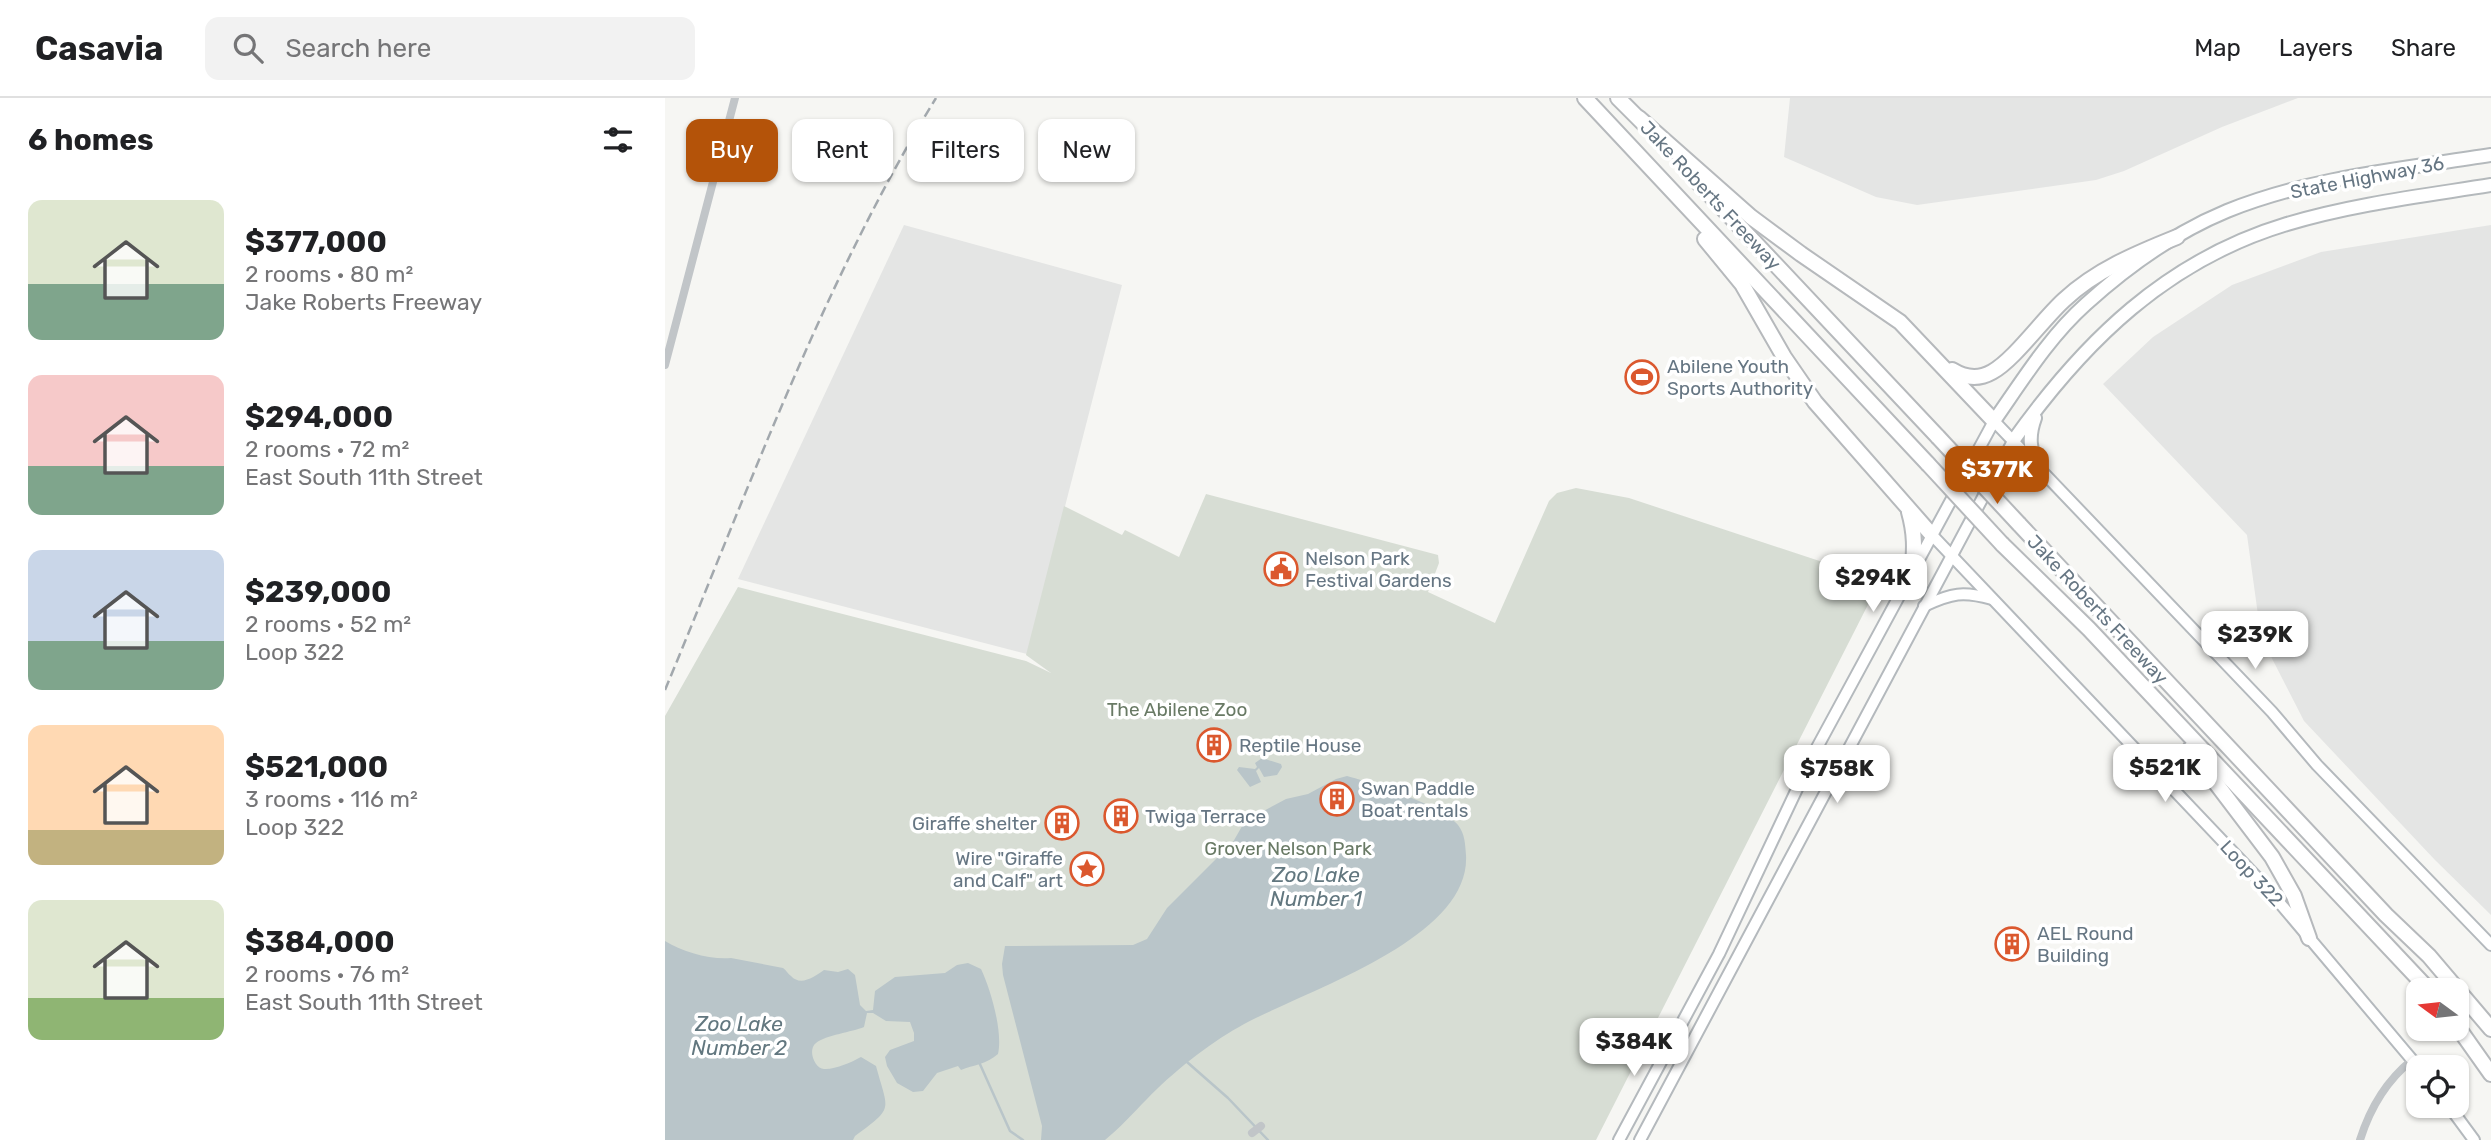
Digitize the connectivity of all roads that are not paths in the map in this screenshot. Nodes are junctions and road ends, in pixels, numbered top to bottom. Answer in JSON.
{"nodes":[{"id":1,"x":735,"y":98,"type":"edge"},
{"id":2,"x":1585,"y":98,"type":"edge"},
{"id":3,"x":1618,"y":98,"type":"edge"},
{"id":4,"x":1639,"y":118,"type":"junction"},
{"id":5,"x":1634,"y":151,"type":"junction"},
{"id":6,"x":2491,"y":155,"type":"edge"},
{"id":7,"x":2491,"y":185,"type":"edge"},
{"id":8,"x":2177,"y":237,"type":"junction"},
{"id":9,"x":665,"y":365,"type":"edge"},
{"id":10,"x":1943,"y":365,"type":"junction"},
{"id":11,"x":2040,"y":403,"type":"junction"},
{"id":12,"x":1994,"y":421,"type":"junction"},
{"id":13,"x":2013,"y":441,"type":"junction"},
{"id":14,"x":2038,"y":467,"type":"junction"},
{"id":15,"x":1909,"y":510,"type":"junction"},
{"id":16,"x":1931,"y":534,"type":"junction"},
{"id":17,"x":1952,"y":555,"type":"junction"},
{"id":18,"x":1912,"y":572,"type":"junction"},
{"id":19,"x":1995,"y":600,"type":"junction"},
{"id":20,"x":1924,"y":606,"type":"junction"},
{"id":21,"x":2149,"y":695,"type":"junction"},
{"id":22,"x":2309,"y":938,"type":"junction"},
{"id":23,"x":2491,"y":945,"type":"edge"},
{"id":24,"x":2417,"y":978,"type":"edge"},
{"id":25,"x":2491,"y":1029,"type":"edge"},
{"id":26,"x":2468,"y":1041,"type":"edge"},
{"id":27,"x":2407,"y":1055,"type":"edge"},
{"id":28,"x":2406,"y":1070,"type":"edge"},
{"id":29,"x":2491,"y":1074,"type":"edge"},
{"id":30,"x":2458,"y":1118,"type":"edge"},
{"id":31,"x":1261,"y":1126,"type":"dead end"},
{"id":32,"x":1252,"y":1133,"type":"dead end"},
{"id":33,"x":1619,"y":1140,"type":"edge"},
{"id":34,"x":1640,"y":1140,"type":"edge"},
{"id":35,"x":2360,"y":1140,"type":"edge"},
{"id":36,"x":2474,"y":1140,"type":"edge"}],
"edges":[{"from":1,"to":9,"type":"street"},
{"from":2,"to":5,"type":"highway","name":"Jake Roberts Freeway"},
{"from":3,"to":4,"type":"highway","name":"Jake Roberts Freeway"},
{"from":4,"to":10,"type":"highway"},
{"from":4,"to":25,"type":"highway","name":"Jake Roberts Freeway","bridge":true},
{"from":5,"to":15,"type":"highway"},
{"from":5,"to":21,"type":"highway","name":"Jake Roberts Freeway","bridge":true},
{"from":6,"to":8,"type":"main road","name":"State Highway 36"},
{"from":7,"to":11,"type":"main road","name":"State Highway 36"},
{"from":8,"to":10,"type":"highway"},
{"from":8,"to":12,"type":"main road","name":"State Highway 36"},
{"from":10,"to":12,"type":"highway"},
{"from":11,"to":13,"type":"main road","name":"State Highway 36"},
{"from":11,"to":14,"type":"main road"},
{"from":12,"to":13,"type":"main road"},
{"from":12,"to":16,"type":"main road"},
{"from":13,"to":14,"type":"main road"},
{"from":13,"to":17,"type":"main road"},
{"from":14,"to":23,"type":"main road"},
{"from":15,"to":16,"type":"highway"},
{"from":15,"to":18,"type":"highway"},
{"from":16,"to":17,"type":"main road","name":"Loop 322"},
{"from":16,"to":18,"type":"main road"},
{"from":17,"to":19,"type":"main road","name":"Loop 322"},
{"from":17,"to":20,"type":"main road"},
{"from":18,"to":33,"type":"main road"},
{"from":19,"to":20,"type":"main road"},
{"from":19,"to":22,"type":"main road","name":"Loop 322"},
{"from":20,"to":34,"type":"main road"},
{"from":21,"to":22,"type":"highway"},
{"from":21,"to":24,"type":"highway","name":"Jake Roberts Freeway"},
{"from":22,"to":27,"type":"main road","name":"Loop 322"},
{"from":26,"to":29,"type":"highway"},
{"from":28,"to":35,"type":"street"},
{"from":30,"to":36,"type":"main road"},
{"from":31,"to":32,"type":"street"}]}
